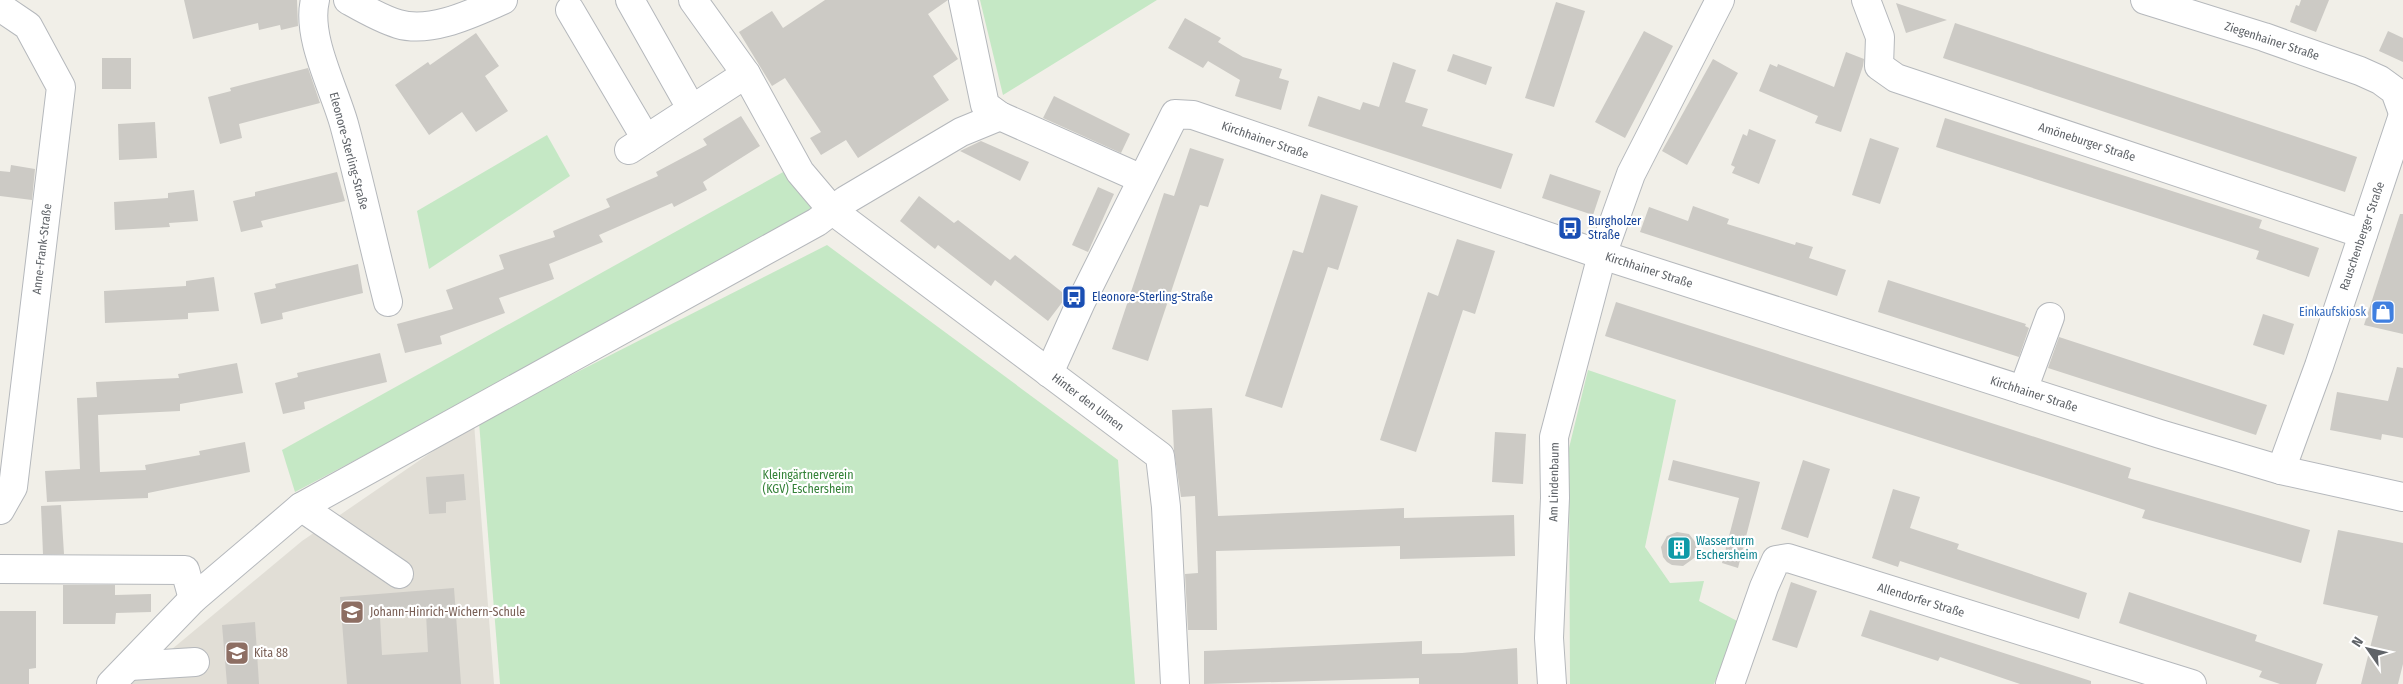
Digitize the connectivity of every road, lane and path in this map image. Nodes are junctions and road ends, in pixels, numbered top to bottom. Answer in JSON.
{"nodes":[{"id":1,"x":315,"y":0,"type":"edge"},
{"id":2,"x":348,"y":0,"type":"edge"},
{"id":3,"x":503,"y":0,"type":"edge"},
{"id":4,"x":630,"y":0,"type":"edge"},
{"id":5,"x":693,"y":0,"type":"edge"},
{"id":6,"x":963,"y":0,"type":"edge"},
{"id":7,"x":1720,"y":0,"type":"edge"},
{"id":8,"x":1866,"y":0,"type":"edge"},
{"id":9,"x":2145,"y":0,"type":"edge"},
{"id":10,"x":0,"y":7,"type":"edge"},
{"id":11,"x":570,"y":10,"type":"dead end"},
{"id":12,"x":746,"y":74,"type":"junction"},
{"id":13,"x":2401,"y":104,"type":"edge"},
{"id":14,"x":691,"y":108,"type":"junction"},
{"id":15,"x":1000,"y":116,"type":"junction"},
{"id":16,"x":1142,"y":179,"type":"junction"},
{"id":17,"x":833,"y":212,"type":"junction"},
{"id":18,"x":2363,"y":234,"type":"junction"},
{"id":19,"x":1602,"y":255,"type":"junction"},
{"id":20,"x":388,"y":302,"type":"dead end"},
{"id":21,"x":2050,"y":317,"type":"dead end"},
{"id":22,"x":1049,"y":373,"type":"junction"},
{"id":23,"x":2024,"y":390,"type":"junction"},
{"id":24,"x":2281,"y":470,"type":"junction"},
{"id":25,"x":2403,"y":497,"type":"edge"},
{"id":26,"x":301,"y":507,"type":"junction"},
{"id":27,"x":0,"y":510,"type":"edge"},
{"id":28,"x":0,"y":569,"type":"edge"},
{"id":29,"x":399,"y":574,"type":"dead end"},
{"id":30,"x":193,"y":599,"type":"junction"},
{"id":31,"x":196,"y":662,"type":"dead end"},
{"id":32,"x":120,"y":675,"type":"edge"},
{"id":33,"x":1175,"y":684,"type":"edge"},
{"id":34,"x":1552,"y":684,"type":"edge"},
{"id":35,"x":1730,"y":684,"type":"edge"},
{"id":36,"x":2192,"y":684,"type":"edge"}],
"edges":[{"from":1,"to":20,"type":"street","name":"Eleonore-Sterling-Straße"},
{"from":2,"to":3,"type":"street"},
{"from":4,"to":14,"type":"street"},
{"from":5,"to":12,"type":"street"},
{"from":6,"to":15,"type":"street"},
{"from":7,"to":19,"type":"street"},
{"from":8,"to":18,"type":"street","name":"Amöneburger Straße"},
{"from":9,"to":13,"type":"street","name":"Ziegenhainer Straße"},
{"from":10,"to":27,"type":"street","name":"Anne-Frank-Straße"},
{"from":11,"to":14,"type":"street"},
{"from":12,"to":14,"type":"street"},
{"from":12,"to":17,"type":"street"},
{"from":13,"to":18,"type":"street","name":"Rauschenberger Straße"},
{"from":15,"to":16,"type":"street"},
{"from":15,"to":17,"type":"street"},
{"from":16,"to":19,"type":"street","name":"Kirchhainer Straße"},
{"from":16,"to":22,"type":"street","name":"Kirchhainer Straße"},
{"from":17,"to":22,"type":"street","name":"Hinter den Ulmen"},
{"from":17,"to":26,"type":"street"},
{"from":18,"to":24,"type":"street","name":"Rauschenberger Straße"},
{"from":19,"to":23,"type":"street","name":"Kirchhainer Straße"},
{"from":19,"to":34,"type":"street","name":"Am Lindenbaum"},
{"from":21,"to":23,"type":"street"},
{"from":22,"to":33,"type":"street","name":"Hinter den Ulmen"},
{"from":23,"to":24,"type":"street","name":"Kirchhainer Straße"},
{"from":24,"to":25,"type":"street","name":"Kirchhainer Straße"},
{"from":26,"to":29,"type":"street"},
{"from":26,"to":30,"type":"street"},
{"from":28,"to":30,"type":"street"},
{"from":30,"to":32,"type":"street"},
{"from":31,"to":32,"type":"street"},
{"from":35,"to":36,"type":"street","name":"Allendorfer Straße"}]}
